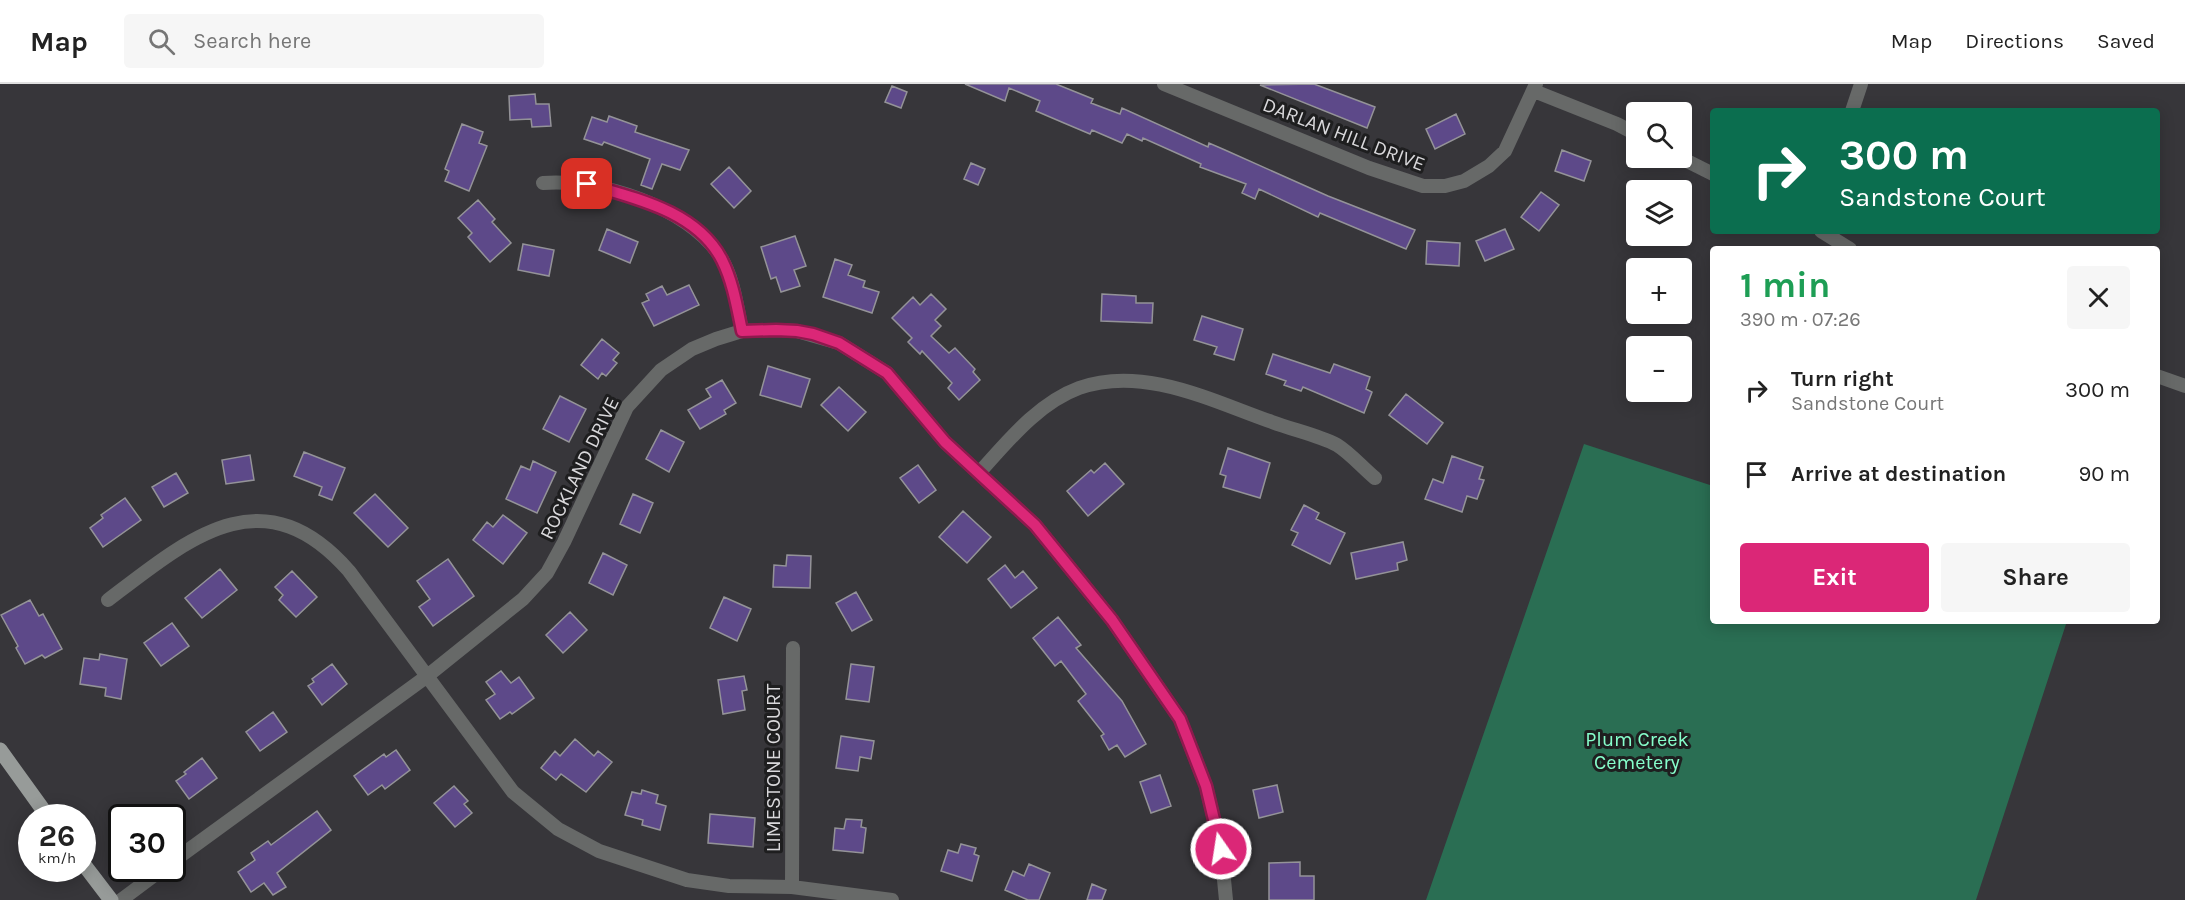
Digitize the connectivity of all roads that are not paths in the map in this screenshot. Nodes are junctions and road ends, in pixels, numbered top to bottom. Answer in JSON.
{"nodes":[{"id":1,"x":1164,"y":84,"type":"edge"},
{"id":2,"x":1861,"y":84,"type":"edge"},
{"id":3,"x":1535,"y":88,"type":"edge"},
{"id":4,"x":1853,"y":108,"type":"edge"},
{"id":5,"x":1626,"y":129,"type":"edge"},
{"id":6,"x":1692,"y":163,"type":"edge"},
{"id":7,"x":1710,"y":172,"type":"edge"},
{"id":8,"x":543,"y":183,"type":"dead end"},
{"id":9,"x":1826,"y":234,"type":"edge"},
{"id":10,"x":1845,"y":246,"type":"edge"},
{"id":11,"x":742,"y":331,"type":"junction"},
{"id":12,"x":2160,"y":377,"type":"edge"},
{"id":13,"x":2185,"y":386,"type":"edge"},
{"id":14,"x":979,"y":473,"type":"junction"},
{"id":15,"x":1375,"y":478,"type":"dead end"},
{"id":16,"x":108,"y":600,"type":"dead end"},
{"id":17,"x":793,"y":648,"type":"dead end"},
{"id":18,"x":426,"y":678,"type":"junction"},
{"id":19,"x":0,"y":750,"type":"edge"},
{"id":20,"x":39,"y":804,"type":"edge"},
{"id":21,"x":186,"y":852,"type":"edge"},
{"id":22,"x":96,"y":880,"type":"edge"},
{"id":23,"x":145,"y":882,"type":"edge"},
{"id":24,"x":792,"y":887,"type":"junction"},
{"id":25,"x":111,"y":900,"type":"edge"},
{"id":26,"x":121,"y":900,"type":"edge"},
{"id":27,"x":892,"y":900,"type":"edge"},
{"id":28,"x":1226,"y":900,"type":"edge"}],
"edges":[{"from":1,"to":3,"type":"street","name":"DARLAN HILL DRIVE"},
{"from":2,"to":4,"type":"street"},
{"from":3,"to":5,"type":"street"},
{"from":6,"to":7,"type":"street"},
{"from":8,"to":11,"type":"street"},
{"from":9,"to":10,"type":"street"},
{"from":11,"to":14,"type":"street","name":"ROCKLAND DRIVE"},
{"from":11,"to":18,"type":"street","name":"ROCKLAND DRIVE"},
{"from":12,"to":13,"type":"street"},
{"from":14,"to":15,"type":"street"},
{"from":14,"to":28,"type":"street","name":"ROCKLAND DRIVE"},
{"from":16,"to":18,"type":"street"},
{"from":17,"to":24,"type":"street","name":"LIMESTONE COURT"},
{"from":18,"to":21,"type":"street","name":"ROCKLAND DRIVE"},
{"from":18,"to":24,"type":"street"},
{"from":19,"to":20,"type":"main road"},
{"from":22,"to":25,"type":"main road"},
{"from":23,"to":26,"type":"street"},
{"from":24,"to":27,"type":"street"}]}
